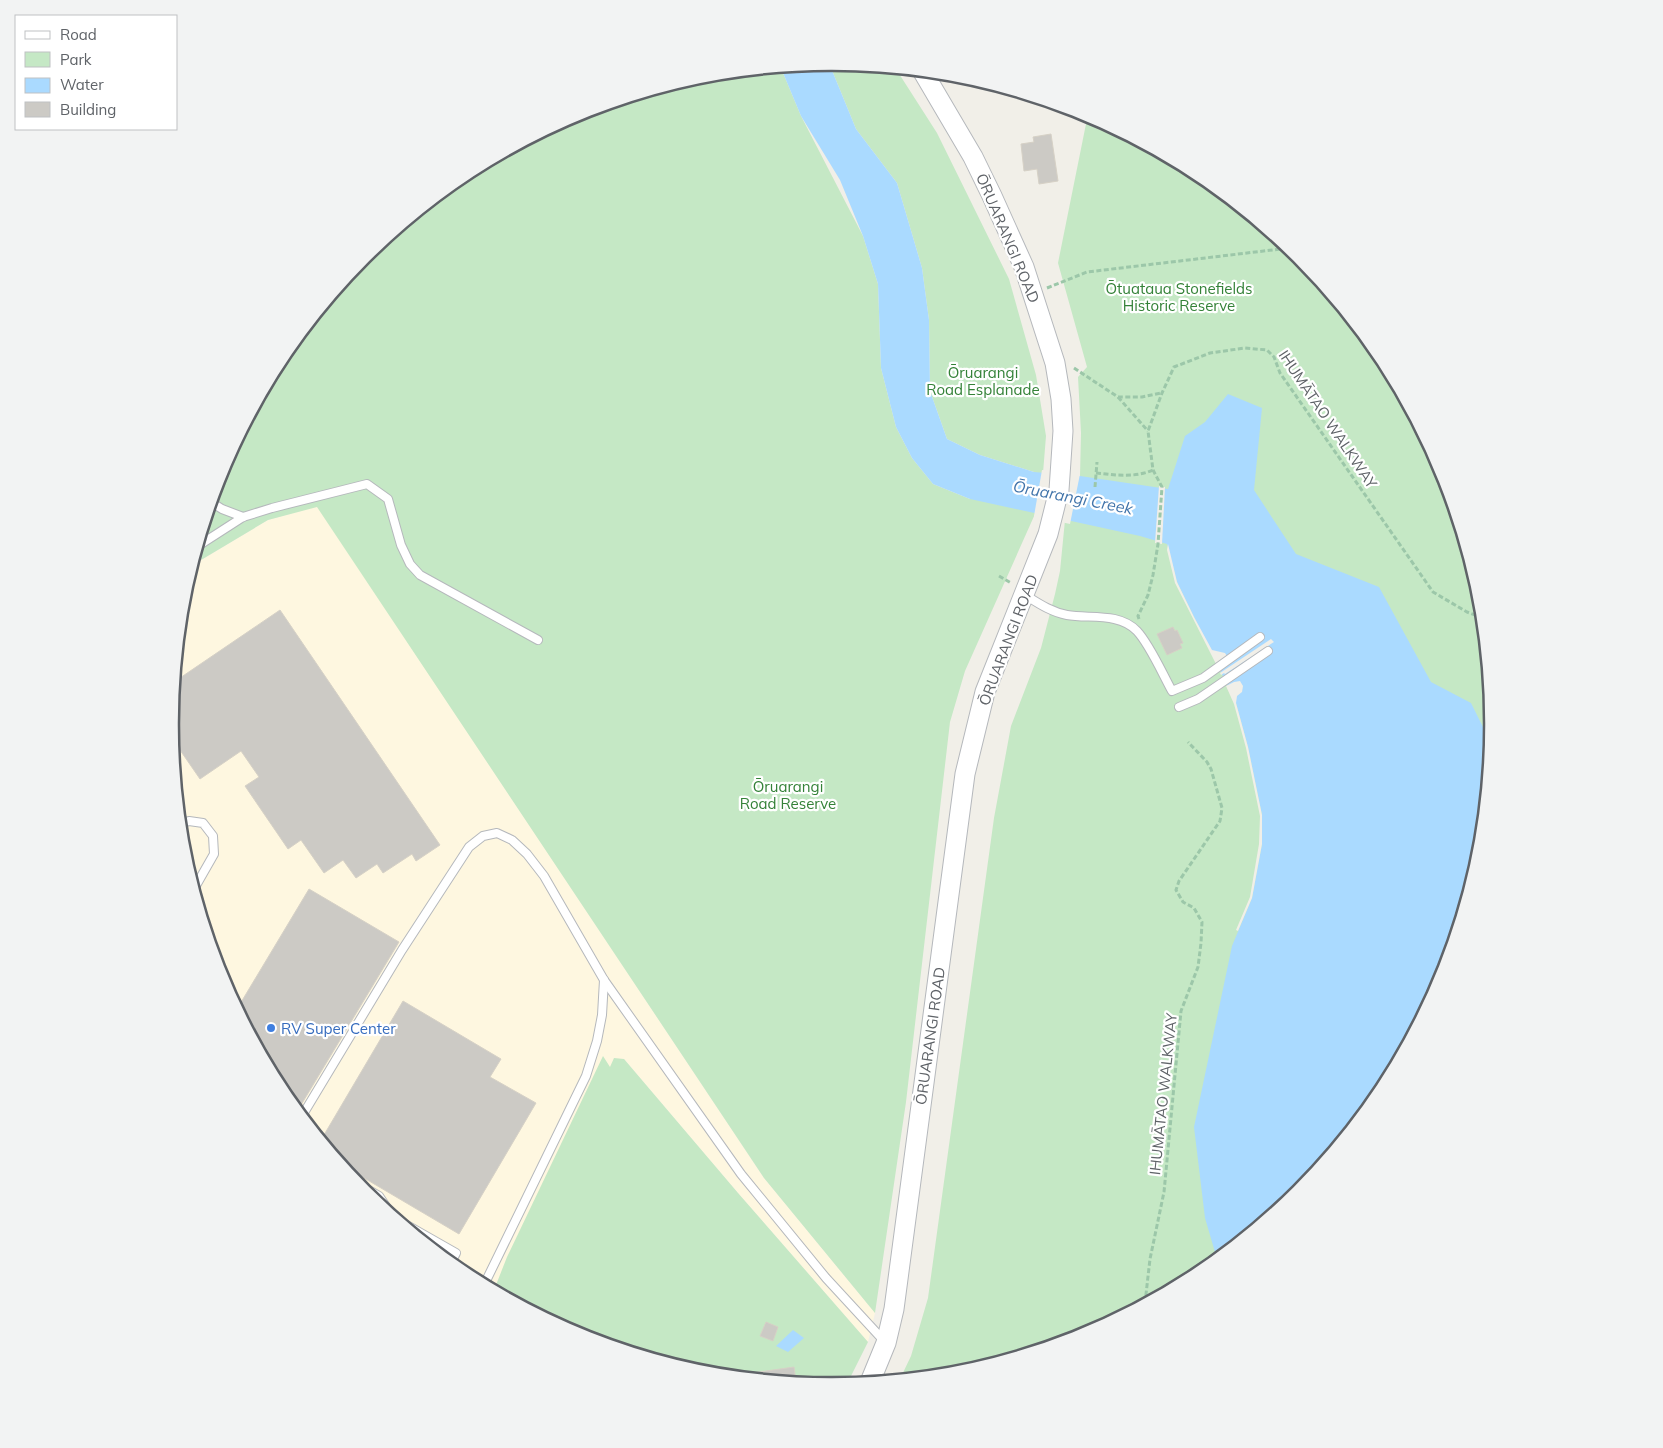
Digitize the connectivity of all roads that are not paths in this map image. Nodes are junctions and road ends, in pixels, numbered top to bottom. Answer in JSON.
{"nodes":[{"id":1,"x":927,"y":79,"type":"edge"},
{"id":2,"x":216,"y":505,"type":"edge"},
{"id":3,"x":243,"y":517,"type":"junction"},
{"id":4,"x":205,"y":542,"type":"edge"},
{"id":5,"x":1025,"y":595,"type":"junction"},
{"id":6,"x":1260,"y":637,"type":"dead end"},
{"id":7,"x":538,"y":640,"type":"dead end"},
{"id":8,"x":1268,"y":650,"type":"dead end"},
{"id":9,"x":1179,"y":707,"type":"dead end"},
{"id":10,"x":186,"y":821,"type":"edge"},
{"id":11,"x":198,"y":882,"type":"edge"},
{"id":12,"x":604,"y":980,"type":"junction"},
{"id":13,"x":306,"y":1110,"type":"edge"},
{"id":14,"x":428,"y":1237,"type":"edge"},
{"id":15,"x":454,"y":1256,"type":"edge"},
{"id":16,"x":487,"y":1278,"type":"edge"},
{"id":17,"x":886,"y":1343,"type":"junction"},
{"id":18,"x":873,"y":1375,"type":"edge"}],
"edges":[{"from":1,"to":5,"type":"street","name":"ŌRUARANGI ROAD"},
{"from":2,"to":3,"type":"lane"},
{"from":3,"to":4,"type":"lane"},
{"from":3,"to":7,"type":"lane"},
{"from":5,"to":6,"type":"lane"},
{"from":5,"to":17,"type":"street","name":"ŌRUARANGI ROAD"},
{"from":8,"to":9,"type":"lane"},
{"from":10,"to":11,"type":"lane"},
{"from":12,"to":13,"type":"lane"},
{"from":12,"to":16,"type":"lane"},
{"from":12,"to":17,"type":"lane"},
{"from":14,"to":15,"type":"lane"},
{"from":17,"to":18,"type":"street","name":"ŌRUARANGI ROAD"}]}
